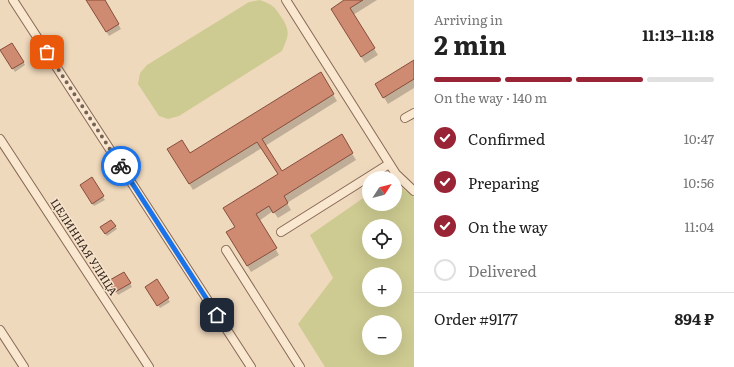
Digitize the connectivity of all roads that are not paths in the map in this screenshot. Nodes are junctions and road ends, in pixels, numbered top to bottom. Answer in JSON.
{"nodes":[{"id":1,"x":13,"y":0,"type":"edge"},
{"id":2,"x":286,"y":0,"type":"edge"},
{"id":3,"x":414,"y":113,"type":"edge"},
{"id":4,"x":405,"y":118,"type":"dead end"},
{"id":5,"x":0,"y":139,"type":"edge"},
{"id":6,"x":389,"y":164,"type":"junction"},
{"id":7,"x":414,"y":191,"type":"edge"},
{"id":8,"x":281,"y":232,"type":"dead end"},
{"id":9,"x":226,"y":250,"type":"dead end"},
{"id":10,"x":0,"y":330,"type":"edge"},
{"id":11,"x":24,"y":367,"type":"edge"},
{"id":12,"x":149,"y":367,"type":"edge"},
{"id":13,"x":251,"y":367,"type":"edge"},
{"id":14,"x":300,"y":367,"type":"edge"}],
"edges":[{"from":1,"to":13,"type":"street"},
{"from":2,"to":6,"type":"street"},
{"from":3,"to":4,"type":"street"},
{"from":5,"to":12,"type":"street","name":"ЦЕЛИННАЯ УЛИЦА"},
{"from":6,"to":7,"type":"street"},
{"from":6,"to":8,"type":"street"},
{"from":9,"to":14,"type":"street"},
{"from":10,"to":11,"type":"street"}]}
